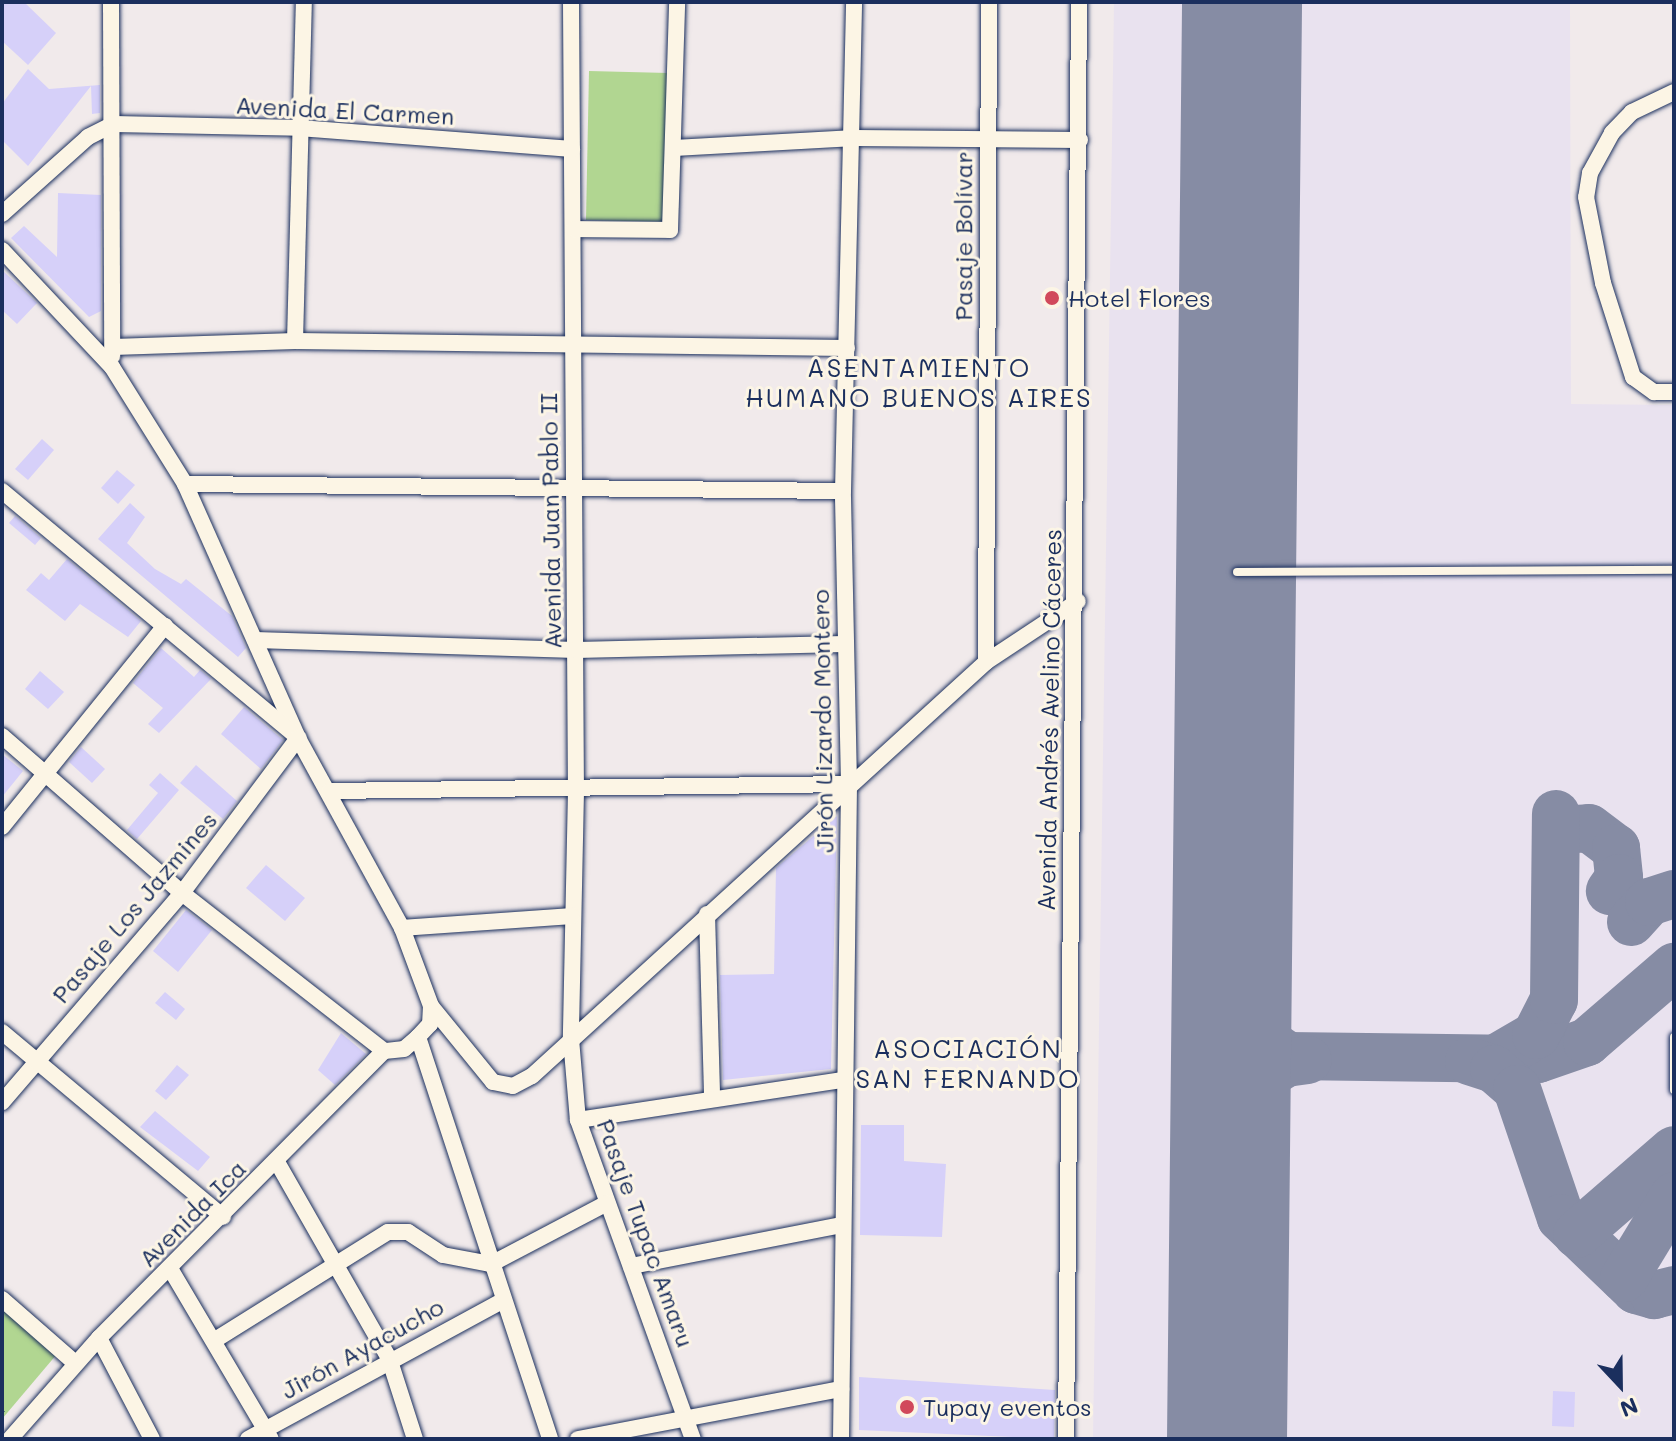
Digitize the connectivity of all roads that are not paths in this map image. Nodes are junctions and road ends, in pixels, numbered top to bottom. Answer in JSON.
{"nodes":[{"id":1,"x":111,"y":2,"type":"edge"},
{"id":2,"x":304,"y":2,"type":"edge"},
{"id":3,"x":571,"y":2,"type":"edge"},
{"id":4,"x":677,"y":2,"type":"edge"},
{"id":5,"x":854,"y":2,"type":"edge"},
{"id":6,"x":989,"y":2,"type":"edge"},
{"id":7,"x":1079,"y":2,"type":"edge"},
{"id":8,"x":1674,"y":92,"type":"edge"},
{"id":9,"x":114,"y":124,"type":"junction"},
{"id":10,"x":299,"y":128,"type":"junction"},
{"id":11,"x":855,"y":138,"type":"junction"},
{"id":12,"x":988,"y":140,"type":"junction"},
{"id":13,"x":1080,"y":140,"type":"junction"},
{"id":14,"x":674,"y":148,"type":"junction"},
{"id":15,"x":572,"y":149,"type":"junction"},
{"id":16,"x":2,"y":214,"type":"edge"},
{"id":17,"x":574,"y":229,"type":"junction"},
{"id":18,"x":2,"y":250,"type":"edge"},
{"id":19,"x":295,"y":341,"type":"junction"},
{"id":20,"x":113,"y":347,"type":"junction"},
{"id":21,"x":573,"y":347,"type":"junction"},
{"id":22,"x":847,"y":348,"type":"junction"},
{"id":23,"x":112,"y":367,"type":"junction"},
{"id":24,"x":1674,"y":392,"type":"edge"},
{"id":25,"x":185,"y":484,"type":"junction"},
{"id":26,"x":843,"y":491,"type":"junction"},
{"id":27,"x":574,"y":492,"type":"junction"},
{"id":28,"x":5,"y":500,"type":"edge"},
{"id":29,"x":1674,"y":570,"type":"edge"},
{"id":30,"x":1237,"y":572,"type":"dead end"},
{"id":31,"x":1078,"y":601,"type":"junction"},
{"id":32,"x":165,"y":626,"type":"junction"},
{"id":33,"x":255,"y":640,"type":"junction"},
{"id":34,"x":844,"y":644,"type":"junction"},
{"id":35,"x":576,"y":650,"type":"junction"},
{"id":36,"x":986,"y":662,"type":"junction"},
{"id":37,"x":2,"y":736,"type":"edge"},
{"id":38,"x":298,"y":738,"type":"junction"},
{"id":39,"x":47,"y":775,"type":"junction"},
{"id":40,"x":849,"y":784,"type":"junction"},
{"id":41,"x":330,"y":791,"type":"junction"},
{"id":42,"x":576,"y":791,"type":"junction"},
{"id":43,"x":2,"y":827,"type":"edge"},
{"id":44,"x":182,"y":893,"type":"junction"},
{"id":45,"x":707,"y":914,"type":"junction"},
{"id":46,"x":572,"y":916,"type":"junction"},
{"id":47,"x":402,"y":928,"type":"junction"},
{"id":48,"x":431,"y":1006,"type":"junction"},
{"id":49,"x":2,"y":1032,"type":"edge"},
{"id":50,"x":418,"y":1037,"type":"junction"},
{"id":51,"x":1674,"y":1037,"type":"edge"},
{"id":52,"x":571,"y":1039,"type":"junction"},
{"id":53,"x":384,"y":1051,"type":"junction"},
{"id":54,"x":36,"y":1060,"type":"junction"},
{"id":55,"x":843,"y":1080,"type":"junction"},
{"id":56,"x":1674,"y":1090,"type":"edge"},
{"id":57,"x":712,"y":1096,"type":"junction"},
{"id":58,"x":2,"y":1102,"type":"edge"},
{"id":59,"x":578,"y":1120,"type":"junction"},
{"id":60,"x":277,"y":1162,"type":"junction"},
{"id":61,"x":607,"y":1203,"type":"junction"},
{"id":62,"x":223,"y":1217,"type":"junction"},
{"id":63,"x":842,"y":1225,"type":"junction"},
{"id":64,"x":491,"y":1264,"type":"junction"},
{"id":65,"x":336,"y":1265,"type":"junction"},
{"id":66,"x":631,"y":1266,"type":"junction"},
{"id":67,"x":171,"y":1270,"type":"junction"},
{"id":68,"x":2,"y":1299,"type":"edge"},
{"id":69,"x":500,"y":1302,"type":"junction"},
{"id":70,"x":99,"y":1338,"type":"junction"},
{"id":71,"x":215,"y":1340,"type":"junction"},
{"id":72,"x":389,"y":1358,"type":"junction"},
{"id":73,"x":75,"y":1363,"type":"junction"},
{"id":74,"x":841,"y":1389,"type":"junction"},
{"id":75,"x":688,"y":1416,"type":"junction"},
{"id":76,"x":268,"y":1434,"type":"edge"},
{"id":77,"x":10,"y":1439,"type":"edge"},
{"id":78,"x":152,"y":1439,"type":"edge"},
{"id":79,"x":248,"y":1439,"type":"edge"},
{"id":80,"x":415,"y":1439,"type":"edge"},
{"id":81,"x":550,"y":1439,"type":"edge"},
{"id":82,"x":578,"y":1439,"type":"edge"},
{"id":83,"x":693,"y":1439,"type":"edge"},
{"id":84,"x":841,"y":1439,"type":"edge"},
{"id":85,"x":1066,"y":1439,"type":"edge"}],
"edges":[{"from":1,"to":9,"type":"street"},
{"from":2,"to":10,"type":"street"},
{"from":3,"to":15,"type":"street","name":"Avenida Juan Pablo II"},
{"from":4,"to":14,"type":"street"},
{"from":5,"to":11,"type":"street","name":"Jirón Lizardo Montero"},
{"from":6,"to":12,"type":"street","name":"Pasaje Bolívar"},
{"from":7,"to":13,"type":"street","name":"Avenida Andrés Avelino Cáceres"},
{"from":8,"to":24,"type":"street"},
{"from":9,"to":10,"type":"street","name":"Avenida El Carmen"},
{"from":9,"to":16,"type":"street"},
{"from":9,"to":20,"type":"street"},
{"from":10,"to":15,"type":"street","name":"Avenida El Carmen"},
{"from":10,"to":19,"type":"street"},
{"from":11,"to":12,"type":"street"},
{"from":11,"to":14,"type":"street"},
{"from":11,"to":22,"type":"street","name":"Jirón Lizardo Montero"},
{"from":12,"to":13,"type":"street"},
{"from":12,"to":36,"type":"street","name":"Pasaje Bolívar"},
{"from":13,"to":31,"type":"street","name":"Avenida Andrés Avelino Cáceres"},
{"from":14,"to":17,"type":"street"},
{"from":15,"to":17,"type":"street","name":"Avenida Juan Pablo II"},
{"from":17,"to":21,"type":"street","name":"Avenida Juan Pablo II"},
{"from":18,"to":23,"type":"street"},
{"from":19,"to":20,"type":"street"},
{"from":19,"to":21,"type":"street"},
{"from":20,"to":23,"type":"street"},
{"from":21,"to":22,"type":"street"},
{"from":21,"to":27,"type":"street","name":"Avenida Juan Pablo II"},
{"from":22,"to":26,"type":"street","name":"Jirón Lizardo Montero"},
{"from":23,"to":25,"type":"street"},
{"from":25,"to":27,"type":"street"},
{"from":25,"to":33,"type":"street"},
{"from":26,"to":27,"type":"street"},
{"from":26,"to":34,"type":"street","name":"Jirón Lizardo Montero"},
{"from":27,"to":35,"type":"street","name":"Avenida Juan Pablo II"},
{"from":28,"to":32,"type":"street"},
{"from":29,"to":30,"type":"lane"},
{"from":31,"to":36,"type":"street"},
{"from":31,"to":85,"type":"street","name":"Avenida Andrés Avelino Cáceres"},
{"from":32,"to":38,"type":"street"},
{"from":32,"to":39,"type":"street"},
{"from":33,"to":35,"type":"street"},
{"from":33,"to":38,"type":"street"},
{"from":34,"to":35,"type":"street"},
{"from":34,"to":40,"type":"street","name":"Jirón Lizardo Montero"},
{"from":35,"to":42,"type":"street","name":"Avenida Juan Pablo II"},
{"from":36,"to":40,"type":"street"},
{"from":37,"to":39,"type":"street"},
{"from":38,"to":41,"type":"street"},
{"from":38,"to":44,"type":"street","name":"Pasaje Los Jazmines"},
{"from":39,"to":43,"type":"street"},
{"from":39,"to":44,"type":"street"},
{"from":40,"to":42,"type":"street"},
{"from":40,"to":45,"type":"street"},
{"from":40,"to":55,"type":"street","name":"Jirón Lizardo Montero"},
{"from":41,"to":42,"type":"street"},
{"from":41,"to":47,"type":"street"},
{"from":42,"to":46,"type":"street","name":"Avenida Juan Pablo II"},
{"from":44,"to":53,"type":"street"},
{"from":44,"to":54,"type":"street","name":"Pasaje Los Jazmines"},
{"from":45,"to":52,"type":"street"},
{"from":45,"to":57,"type":"street"},
{"from":46,"to":47,"type":"street"},
{"from":46,"to":52,"type":"street","name":"Avenida Juan Pablo II"},
{"from":47,"to":48,"type":"street"},
{"from":48,"to":50,"type":"street"},
{"from":48,"to":52,"type":"street"},
{"from":49,"to":54,"type":"street"},
{"from":50,"to":53,"type":"street","name":"Avenida Ica"},
{"from":50,"to":64,"type":"street"},
{"from":51,"to":56,"type":"lane"},
{"from":52,"to":59,"type":"street","name":"Pasaje Tupac Amaru"},
{"from":53,"to":60,"type":"street","name":"Avenida Ica"},
{"from":54,"to":58,"type":"street","name":"Pasaje Los Jazmines"},
{"from":54,"to":62,"type":"street"},
{"from":55,"to":57,"type":"street"},
{"from":55,"to":63,"type":"street","name":"Jirón Lizardo Montero"},
{"from":57,"to":59,"type":"street"},
{"from":59,"to":61,"type":"street","name":"Pasaje Tupac Amaru"},
{"from":60,"to":62,"type":"street","name":"Avenida Ica"},
{"from":60,"to":65,"type":"street"},
{"from":61,"to":64,"type":"street"},
{"from":61,"to":66,"type":"street","name":"Pasaje Tupac Amaru"},
{"from":62,"to":67,"type":"street","name":"Avenida Ica"},
{"from":63,"to":66,"type":"street"},
{"from":63,"to":74,"type":"street","name":"Jirón Lizardo Montero"},
{"from":64,"to":65,"type":"street"},
{"from":64,"to":69,"type":"street"},
{"from":65,"to":71,"type":"street"},
{"from":65,"to":72,"type":"street"},
{"from":66,"to":75,"type":"street","name":"Pasaje Tupac Amaru"},
{"from":67,"to":70,"type":"street","name":"Avenida Ica"},
{"from":67,"to":71,"type":"street"},
{"from":68,"to":73,"type":"street"},
{"from":69,"to":72,"type":"street","name":"Jirón Ayacucho"},
{"from":69,"to":81,"type":"street"},
{"from":70,"to":73,"type":"street","name":"Avenida Ica"},
{"from":70,"to":78,"type":"street"},
{"from":71,"to":76,"type":"street"},
{"from":72,"to":76,"type":"street","name":"Jirón Ayacucho"},
{"from":72,"to":80,"type":"street"},
{"from":73,"to":77,"type":"street","name":"Avenida Ica"},
{"from":74,"to":75,"type":"street"},
{"from":74,"to":84,"type":"street","name":"Jirón Lizardo Montero"},
{"from":75,"to":82,"type":"street"},
{"from":75,"to":83,"type":"street","name":"Pasaje Tupac Amaru"},
{"from":76,"to":79,"type":"street","name":"Jirón Ayacucho"}]}
